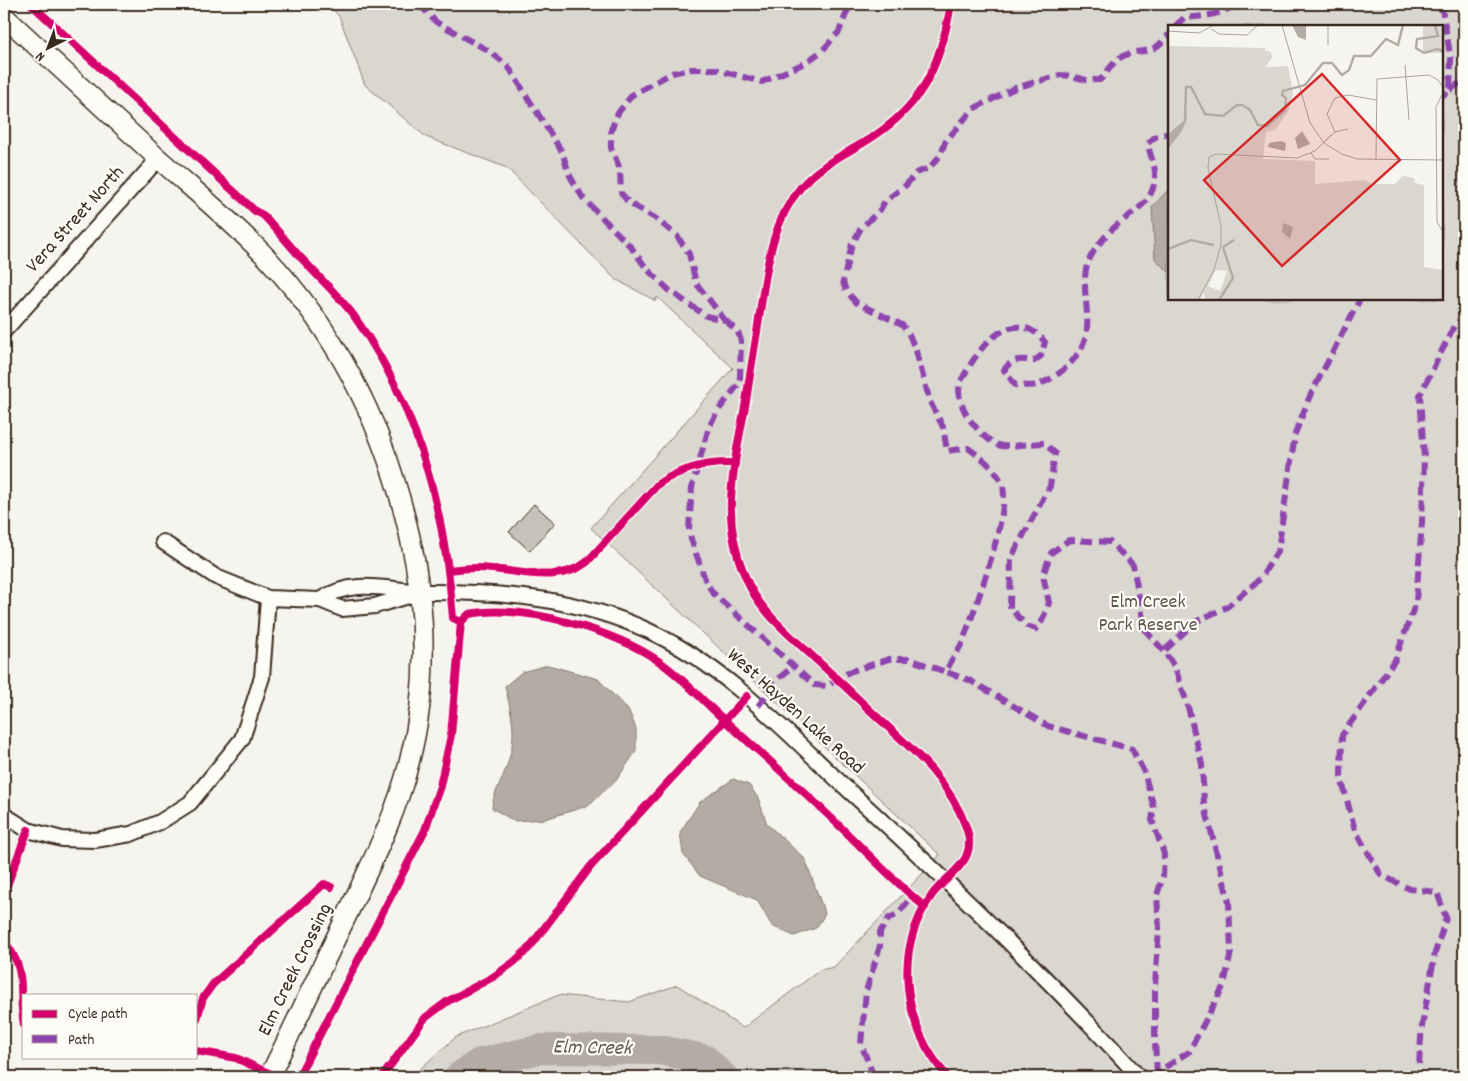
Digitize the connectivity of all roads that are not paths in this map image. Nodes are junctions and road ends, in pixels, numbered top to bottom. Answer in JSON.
{"nodes":[{"id":1,"x":4,"y":16,"type":"edge"},
{"id":2,"x":159,"y":158,"type":"junction"},
{"id":3,"x":4,"y":331,"type":"edge"},
{"id":4,"x":163,"y":542,"type":"dead end"},
{"id":5,"x":420,"y":592,"type":"junction"},
{"id":6,"x":268,"y":598,"type":"junction"},
{"id":7,"x":320,"y":600,"type":"junction"},
{"id":8,"x":4,"y":815,"type":"edge"},
{"id":9,"x":272,"y":1072,"type":"edge"},
{"id":10,"x":1140,"y":1077,"type":"edge"}],
"edges":[{"from":1,"to":2,"type":"main road"},
{"from":2,"to":3,"type":"street","name":"Vera Street North"},
{"from":2,"to":5,"type":"main road"},
{"from":4,"to":6,"type":"street"},
{"from":5,"to":7,"type":"street"},
{"from":5,"to":7,"type":"street"},
{"from":5,"to":9,"type":"main road","name":"Elm Creek Crossing"},
{"from":5,"to":10,"type":"street","name":"West Hayden Lake Road"},
{"from":6,"to":7,"type":"street"},
{"from":6,"to":8,"type":"street"}]}
